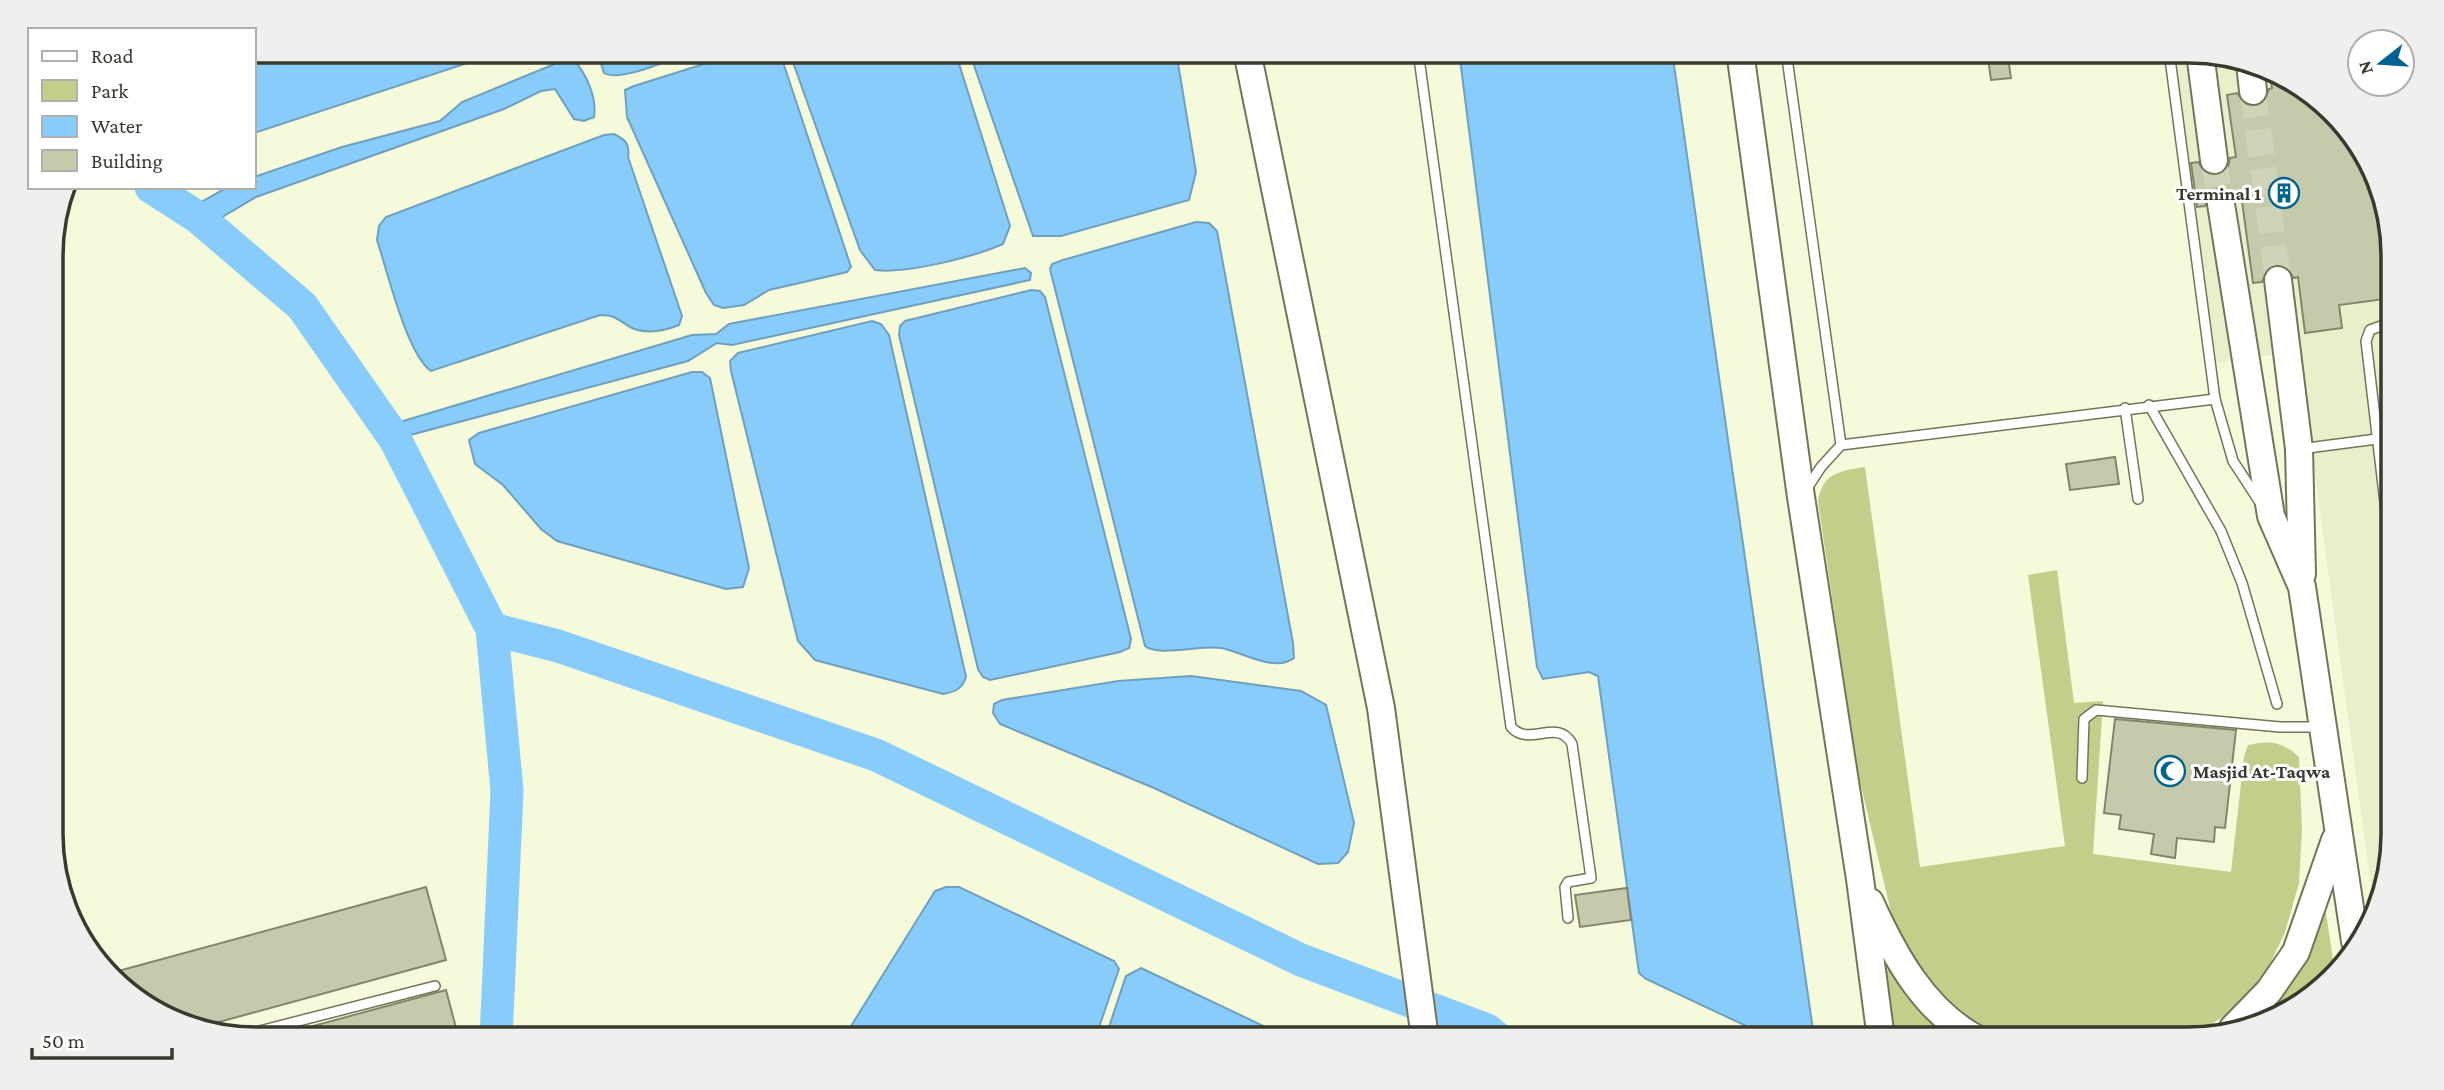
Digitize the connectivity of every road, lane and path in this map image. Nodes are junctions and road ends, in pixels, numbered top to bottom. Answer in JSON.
{"nodes":[{"id":1,"x":1249,"y":63,"type":"edge"},
{"id":2,"x":1420,"y":63,"type":"edge"},
{"id":3,"x":1742,"y":63,"type":"edge"},
{"id":4,"x":1788,"y":63,"type":"edge"},
{"id":5,"x":2171,"y":63,"type":"edge"},
{"id":6,"x":2201,"y":64,"type":"edge"},
{"id":7,"x":2251,"y":74,"type":"edge"},
{"id":8,"x":2253,"y":91,"type":"tunnel mouth"},
{"id":9,"x":2214,"y":160,"type":"tunnel mouth"},
{"id":10,"x":2221,"y":204,"type":"tunnel mouth"},
{"id":11,"x":2278,"y":280,"type":"tunnel mouth"},
{"id":12,"x":2381,"y":326,"type":"edge"},
{"id":13,"x":2215,"y":399,"type":"junction"},
{"id":14,"x":2149,"y":405,"type":"junction"},
{"id":15,"x":2125,"y":408,"type":"junction"},
{"id":16,"x":2381,"y":438,"type":"edge"},
{"id":17,"x":2376,"y":439,"type":"junction"},
{"id":18,"x":1841,"y":445,"type":"junction"},
{"id":19,"x":2299,"y":449,"type":"junction"},
{"id":20,"x":2381,"y":477,"type":"edge"},
{"id":21,"x":1801,"y":497,"type":"junction"},
{"id":22,"x":2138,"y":499,"type":"dead end"},
{"id":23,"x":2271,"y":516,"type":"junction"},
{"id":24,"x":2302,"y":587,"type":"junction"},
{"id":25,"x":2277,"y":704,"type":"dead end"},
{"id":26,"x":2322,"y":727,"type":"junction"},
{"id":27,"x":2082,"y":778,"type":"dead end"},
{"id":28,"x":2337,"y":835,"type":"junction"},
{"id":29,"x":1860,"y":879,"type":"junction"},
{"id":30,"x":1568,"y":918,"type":"dead end"},
{"id":31,"x":2354,"y":933,"type":"edge"},
{"id":32,"x":435,"y":986,"type":"dead end"},
{"id":33,"x":2242,"y":1019,"type":"edge"},
{"id":34,"x":275,"y":1027,"type":"edge"},
{"id":35,"x":1423,"y":1027,"type":"edge"},
{"id":36,"x":1879,"y":1027,"type":"edge"},
{"id":37,"x":1958,"y":1027,"type":"edge"}],
"edges":[{"from":1,"to":35,"type":"street"},
{"from":2,"to":30,"type":"lane"},
{"from":3,"to":21,"type":"street"},
{"from":4,"to":18,"type":"lane"},
{"from":5,"to":13,"type":"lane"},
{"from":6,"to":9,"type":"street"},
{"from":7,"to":8,"type":"street"},
{"from":10,"to":23,"type":"street"},
{"from":11,"to":19,"type":"street"},
{"from":12,"to":17,"type":"lane"},
{"from":13,"to":14,"type":"lane"},
{"from":13,"to":23,"type":"lane"},
{"from":14,"to":15,"type":"lane"},
{"from":14,"to":25,"type":"lane"},
{"from":15,"to":18,"type":"lane"},
{"from":15,"to":22,"type":"lane"},
{"from":16,"to":17,"type":"lane"},
{"from":17,"to":19,"type":"lane"},
{"from":17,"to":20,"type":"lane"},
{"from":18,"to":21,"type":"lane"},
{"from":19,"to":24,"type":"street"},
{"from":21,"to":29,"type":"street"},
{"from":23,"to":24,"type":"street"},
{"from":24,"to":26,"type":"street"},
{"from":26,"to":27,"type":"lane"},
{"from":26,"to":28,"type":"street"},
{"from":28,"to":31,"type":"street"},
{"from":28,"to":33,"type":"street"},
{"from":29,"to":36,"type":"street"},
{"from":29,"to":37,"type":"street"},
{"from":32,"to":34,"type":"lane"}]}
